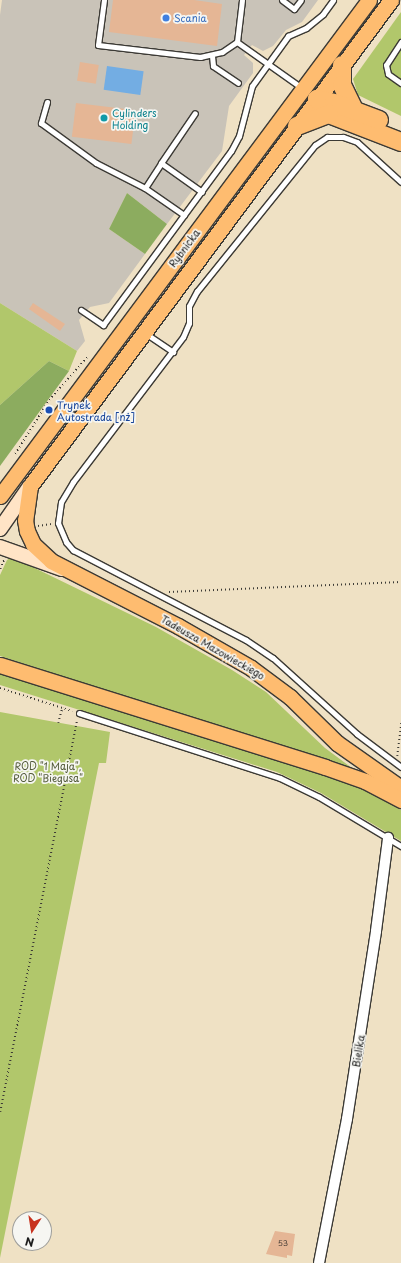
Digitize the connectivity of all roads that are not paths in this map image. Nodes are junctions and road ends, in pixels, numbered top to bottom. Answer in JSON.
{"nodes":[{"id":1,"x":104,"y":0,"type":"edge"},
{"id":2,"x":242,"y":0,"type":"edge"},
{"id":3,"x":282,"y":0,"type":"edge"},
{"id":4,"x":301,"y":0,"type":"edge"},
{"id":5,"x":333,"y":0,"type":"edge"},
{"id":6,"x":369,"y":0,"type":"edge"},
{"id":7,"x":391,"y":0,"type":"edge"},
{"id":8,"x":237,"y":42,"type":"junction"},
{"id":9,"x":401,"y":42,"type":"edge"},
{"id":10,"x":212,"y":56,"type":"junction"},
{"id":11,"x":268,"y":63,"type":"junction"},
{"id":12,"x":342,"y":65,"type":"junction"},
{"id":13,"x":238,"y":83,"type":"dead end"},
{"id":14,"x":401,"y":83,"type":"edge"},
{"id":15,"x":310,"y":94,"type":"junction"},
{"id":16,"x":47,"y":102,"type":"dead end"},
{"id":17,"x":354,"y":110,"type":"junction"},
{"id":18,"x":195,"y":113,"type":"dead end"},
{"id":19,"x":329,"y":114,"type":"junction"},
{"id":20,"x":297,"y":126,"type":"junction"},
{"id":21,"x":401,"y":129,"type":"edge"},
{"id":22,"x":381,"y":133,"type":"junction"},
{"id":23,"x":401,"y":142,"type":"edge"},
{"id":24,"x":401,"y":150,"type":"edge"},
{"id":25,"x":161,"y":163,"type":"junction"},
{"id":26,"x":401,"y":182,"type":"edge"},
{"id":27,"x":145,"y":188,"type":"junction"},
{"id":28,"x":202,"y":192,"type":"junction"},
{"id":29,"x":184,"y":215,"type":"junction"},
{"id":30,"x":81,"y":310,"type":"dead end"},
{"id":31,"x":144,"y":332,"type":"junction"},
{"id":32,"x":173,"y":352,"type":"junction"},
{"id":33,"x":30,"y":486,"type":"junction"},
{"id":34,"x":0,"y":496,"type":"edge"},
{"id":35,"x":0,"y":529,"type":"edge"},
{"id":36,"x":0,"y":547,"type":"edge"},
{"id":37,"x":66,"y":570,"type":"junction"},
{"id":38,"x":0,"y":665,"type":"edge"},
{"id":39,"x":79,"y":713,"type":"road end"},
{"id":40,"x":399,"y":766,"type":"edge"},
{"id":41,"x":401,"y":788,"type":"edge"},
{"id":42,"x":401,"y":800,"type":"edge"},
{"id":43,"x":388,"y":838,"type":"junction"},
{"id":44,"x":401,"y":846,"type":"edge"},
{"id":45,"x":319,"y":1263,"type":"edge"}],
"edges":[{"from":1,"to":10,"type":"lane"},
{"from":2,"to":8,"type":"lane"},
{"from":3,"to":4,"type":"lane"},
{"from":5,"to":11,"type":"lane"},
{"from":6,"to":15,"type":"main road","name":"Rybnicka"},
{"from":7,"to":12,"type":"main road"},
{"from":8,"to":10,"type":"lane"},
{"from":8,"to":11,"type":"lane"},
{"from":9,"to":14,"type":"lane"},
{"from":10,"to":13,"type":"lane"},
{"from":11,"to":15,"type":"lane"},
{"from":11,"to":28,"type":"lane"},
{"from":12,"to":15,"type":"main road"},
{"from":12,"to":17,"type":"highway"},
{"from":15,"to":17,"type":"highway"},
{"from":15,"to":19,"type":"highway"},
{"from":15,"to":20,"type":"main road"},
{"from":15,"to":34,"type":"main road","name":"Rybnicka"},
{"from":16,"to":27,"type":"lane"},
{"from":17,"to":21,"type":"highway"},
{"from":18,"to":25,"type":"lane"},
{"from":19,"to":20,"type":"highway"},
{"from":19,"to":22,"type":"highway"},
{"from":20,"to":31,"type":"main road"},
{"from":22,"to":23,"type":"highway"},
{"from":22,"to":24,"type":"lane"},
{"from":25,"to":27,"type":"lane"},
{"from":25,"to":28,"type":"lane"},
{"from":26,"to":32,"type":"lane"},
{"from":27,"to":29,"type":"lane"},
{"from":28,"to":29,"type":"lane"},
{"from":29,"to":30,"type":"lane"},
{"from":31,"to":32,"type":"lane"},
{"from":31,"to":33,"type":"main road"},
{"from":32,"to":40,"type":"lane"},
{"from":33,"to":35,"type":"main road"},
{"from":33,"to":37,"type":"main road"},
{"from":36,"to":37,"type":"main road","name":"Tadeusza Mazowieckiego"},
{"from":37,"to":41,"type":"main road","name":"Tadeusza Mazowieckiego"},
{"from":38,"to":42,"type":"main road"},
{"from":39,"to":43,"type":"lane"},
{"from":43,"to":44,"type":"lane"},
{"from":43,"to":45,"type":"street","name":"Bielika"}]}
